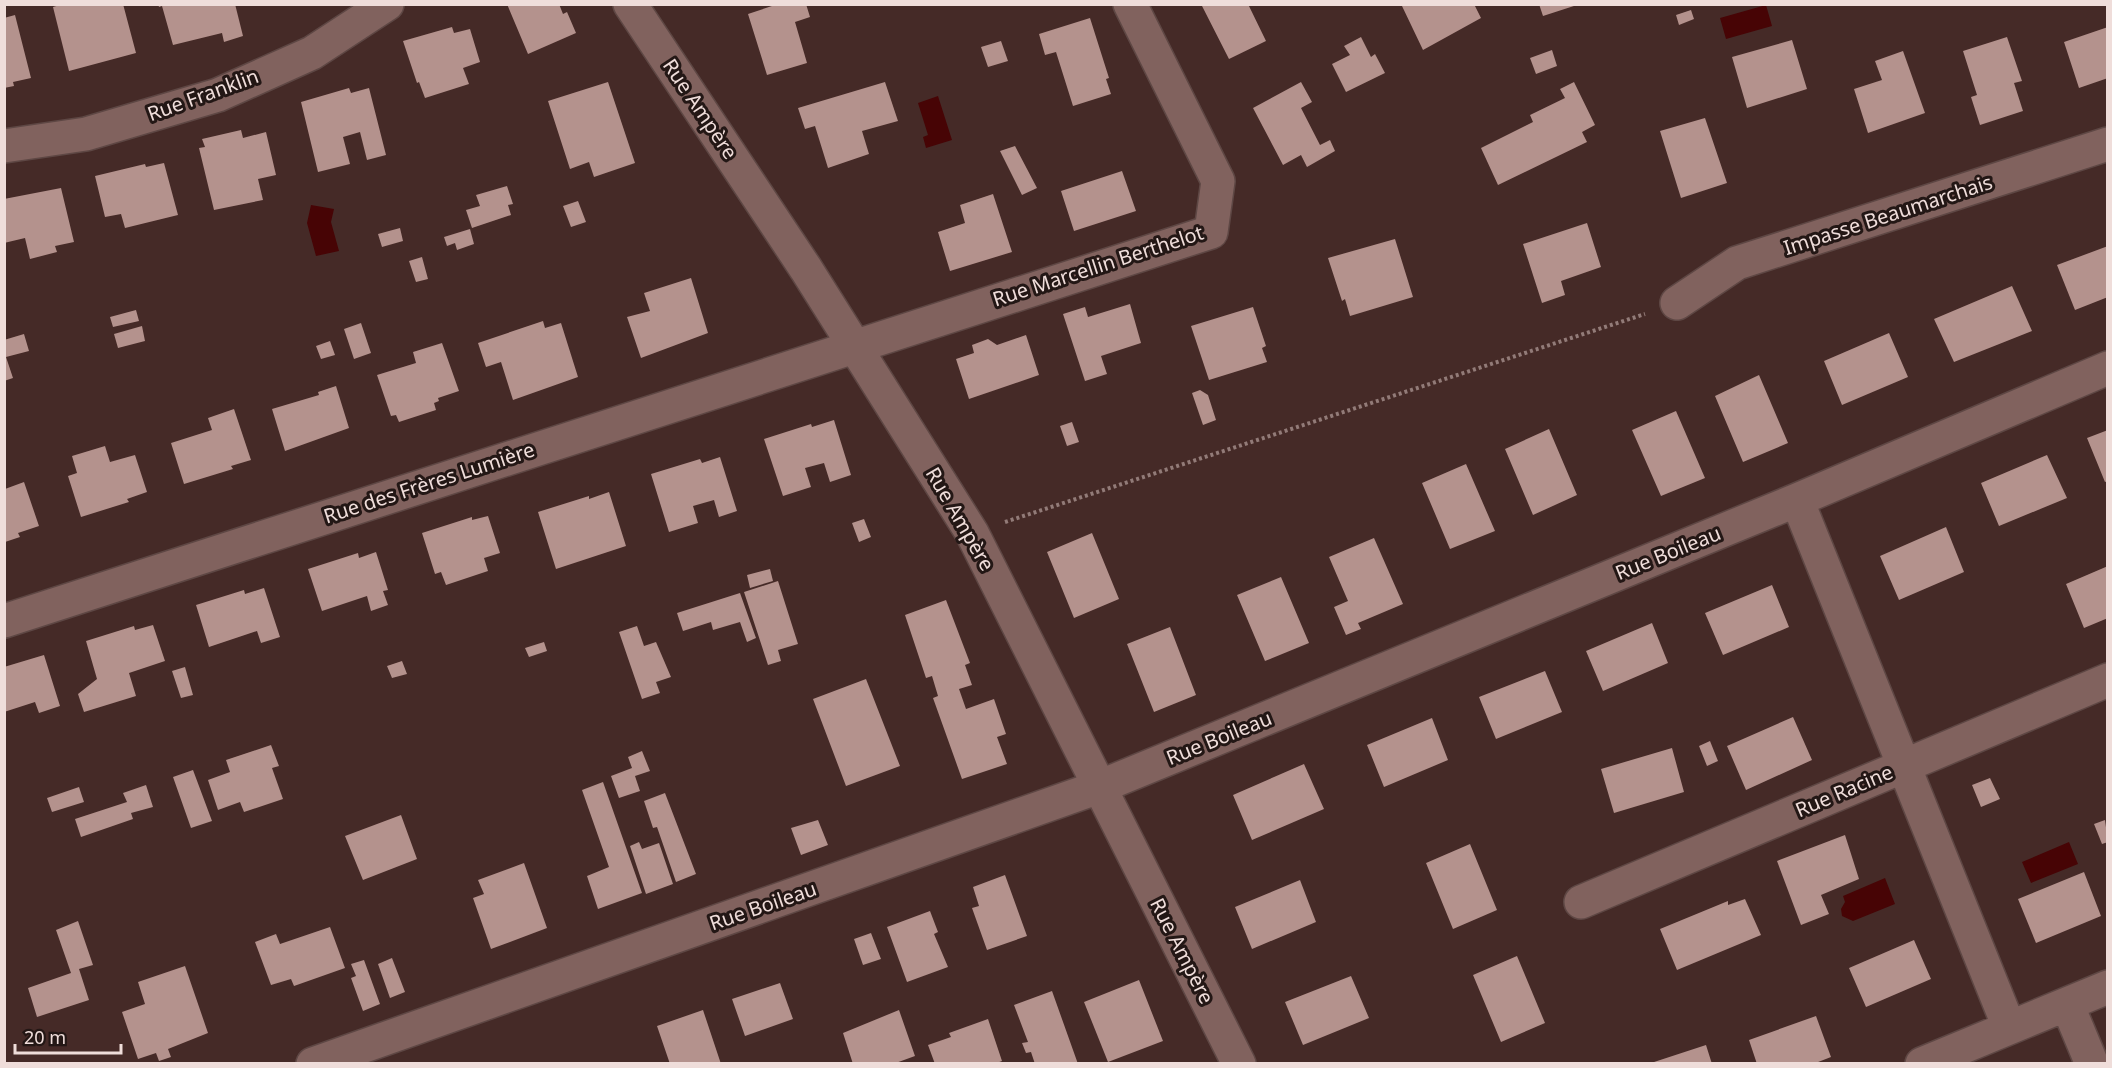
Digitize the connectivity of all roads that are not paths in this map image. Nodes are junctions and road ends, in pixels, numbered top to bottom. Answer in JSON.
{"nodes":[{"id":1,"x":387,"y":4,"type":"edge"},
{"id":2,"x":630,"y":4,"type":"edge"},
{"id":3,"x":1130,"y":4,"type":"edge"},
{"id":4,"x":2108,"y":144,"type":"edge"},
{"id":5,"x":4,"y":146,"type":"edge"},
{"id":6,"x":1677,"y":303,"type":"road end"},
{"id":7,"x":853,"y":345,"type":"junction"},
{"id":8,"x":2108,"y":368,"type":"edge"},
{"id":9,"x":1797,"y":500,"type":"junction"},
{"id":10,"x":4,"y":621,"type":"edge"},
{"id":11,"x":2108,"y":680,"type":"edge"},
{"id":12,"x":1904,"y":766,"type":"junction"},
{"id":13,"x":1099,"y":787,"type":"junction"},
{"id":14,"x":1581,"y":902,"type":"dead end"},
{"id":15,"x":2108,"y":987,"type":"edge"},
{"id":16,"x":2067,"y":1004,"type":"junction"},
{"id":17,"x":2009,"y":1027,"type":"junction"},
{"id":18,"x":313,"y":1064,"type":"edge"},
{"id":19,"x":1239,"y":1064,"type":"edge"},
{"id":20,"x":1922,"y":1064,"type":"edge"},
{"id":21,"x":2092,"y":1064,"type":"edge"}],
"edges":[{"from":1,"to":5,"type":"street","name":"Rue Franklin"},
{"from":2,"to":7,"type":"street","name":"Rue Ampère"},
{"from":3,"to":7,"type":"street","name":"Rue Marcellin Berthelot"},
{"from":4,"to":6,"type":"street","name":"Impasse Beaumarchais"},
{"from":7,"to":10,"type":"street","name":"Rue des Frères Lumière"},
{"from":7,"to":13,"type":"street","name":"Rue Ampère"},
{"from":8,"to":9,"type":"street","name":"Rue Boileau"},
{"from":9,"to":12,"type":"street"},
{"from":9,"to":13,"type":"street","name":"Rue Boileau"},
{"from":11,"to":12,"type":"street","name":"Rue Racine"},
{"from":12,"to":14,"type":"street","name":"Rue Racine"},
{"from":12,"to":17,"type":"street"},
{"from":13,"to":18,"type":"street","name":"Rue Boileau"},
{"from":13,"to":19,"type":"street","name":"Rue Ampère"},
{"from":15,"to":16,"type":"street"},
{"from":16,"to":17,"type":"street"},
{"from":16,"to":21,"type":"street"},
{"from":17,"to":20,"type":"street"}]}
